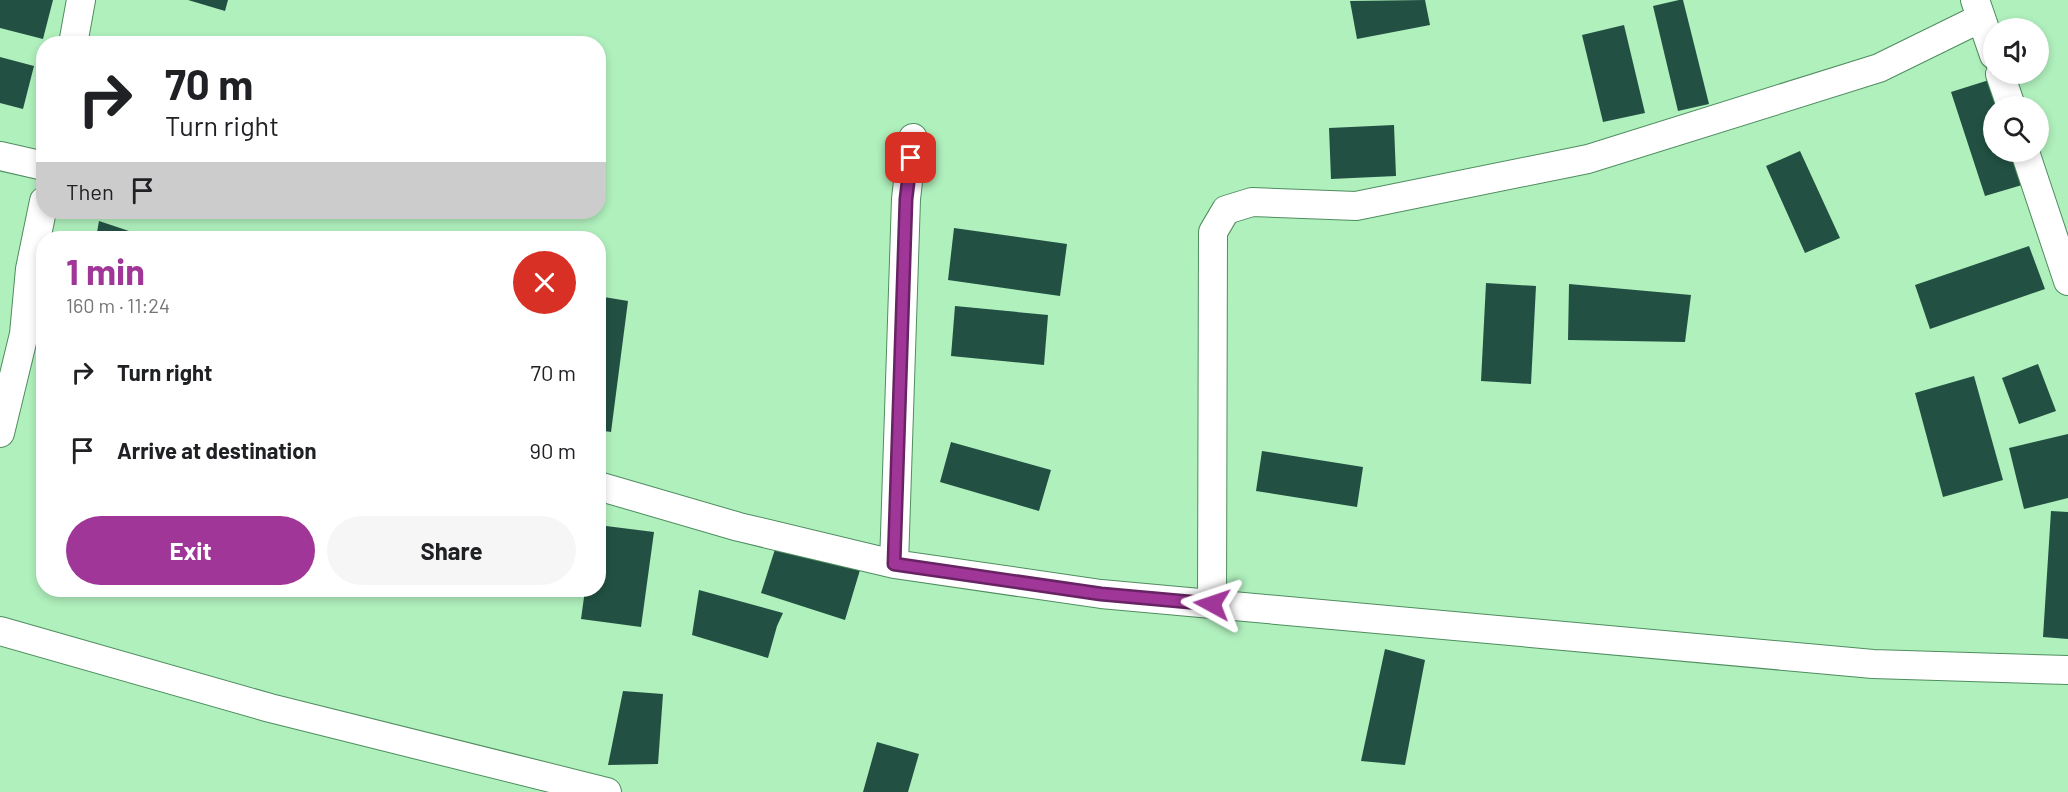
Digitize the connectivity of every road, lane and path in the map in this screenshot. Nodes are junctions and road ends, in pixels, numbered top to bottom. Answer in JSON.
{"nodes":[{"id":1,"x":81,"y":0,"type":"edge"},
{"id":2,"x":1978,"y":9,"type":"edge"},
{"id":3,"x":1983,"y":23,"type":"edge"},
{"id":4,"x":74,"y":36,"type":"edge"},
{"id":5,"x":914,"y":138,"type":"dead end"},
{"id":6,"x":0,"y":156,"type":"edge"},
{"id":7,"x":2028,"y":162,"type":"edge"},
{"id":8,"x":36,"y":164,"type":"edge"},
{"id":9,"x":36,"y":240,"type":"edge"},
{"id":10,"x":2068,"y":280,"type":"edge"},
{"id":11,"x":0,"y":433,"type":"edge"},
{"id":12,"x":606,"y":488,"type":"edge"},
{"id":13,"x":894,"y":564,"type":"junction"},
{"id":14,"x":1212,"y":604,"type":"junction"},
{"id":15,"x":0,"y":631,"type":"edge"},
{"id":16,"x":2068,"y":670,"type":"edge"},
{"id":17,"x":607,"y":792,"type":"edge"}],
"edges":[{"from":1,"to":4,"type":"street"},
{"from":2,"to":3,"type":"street"},
{"from":2,"to":14,"type":"street"},
{"from":5,"to":13,"type":"street"},
{"from":6,"to":8,"type":"street"},
{"from":7,"to":10,"type":"street"},
{"from":9,"to":11,"type":"street"},
{"from":12,"to":13,"type":"street"},
{"from":13,"to":14,"type":"street"},
{"from":14,"to":16,"type":"street"},
{"from":15,"to":17,"type":"street"}]}
